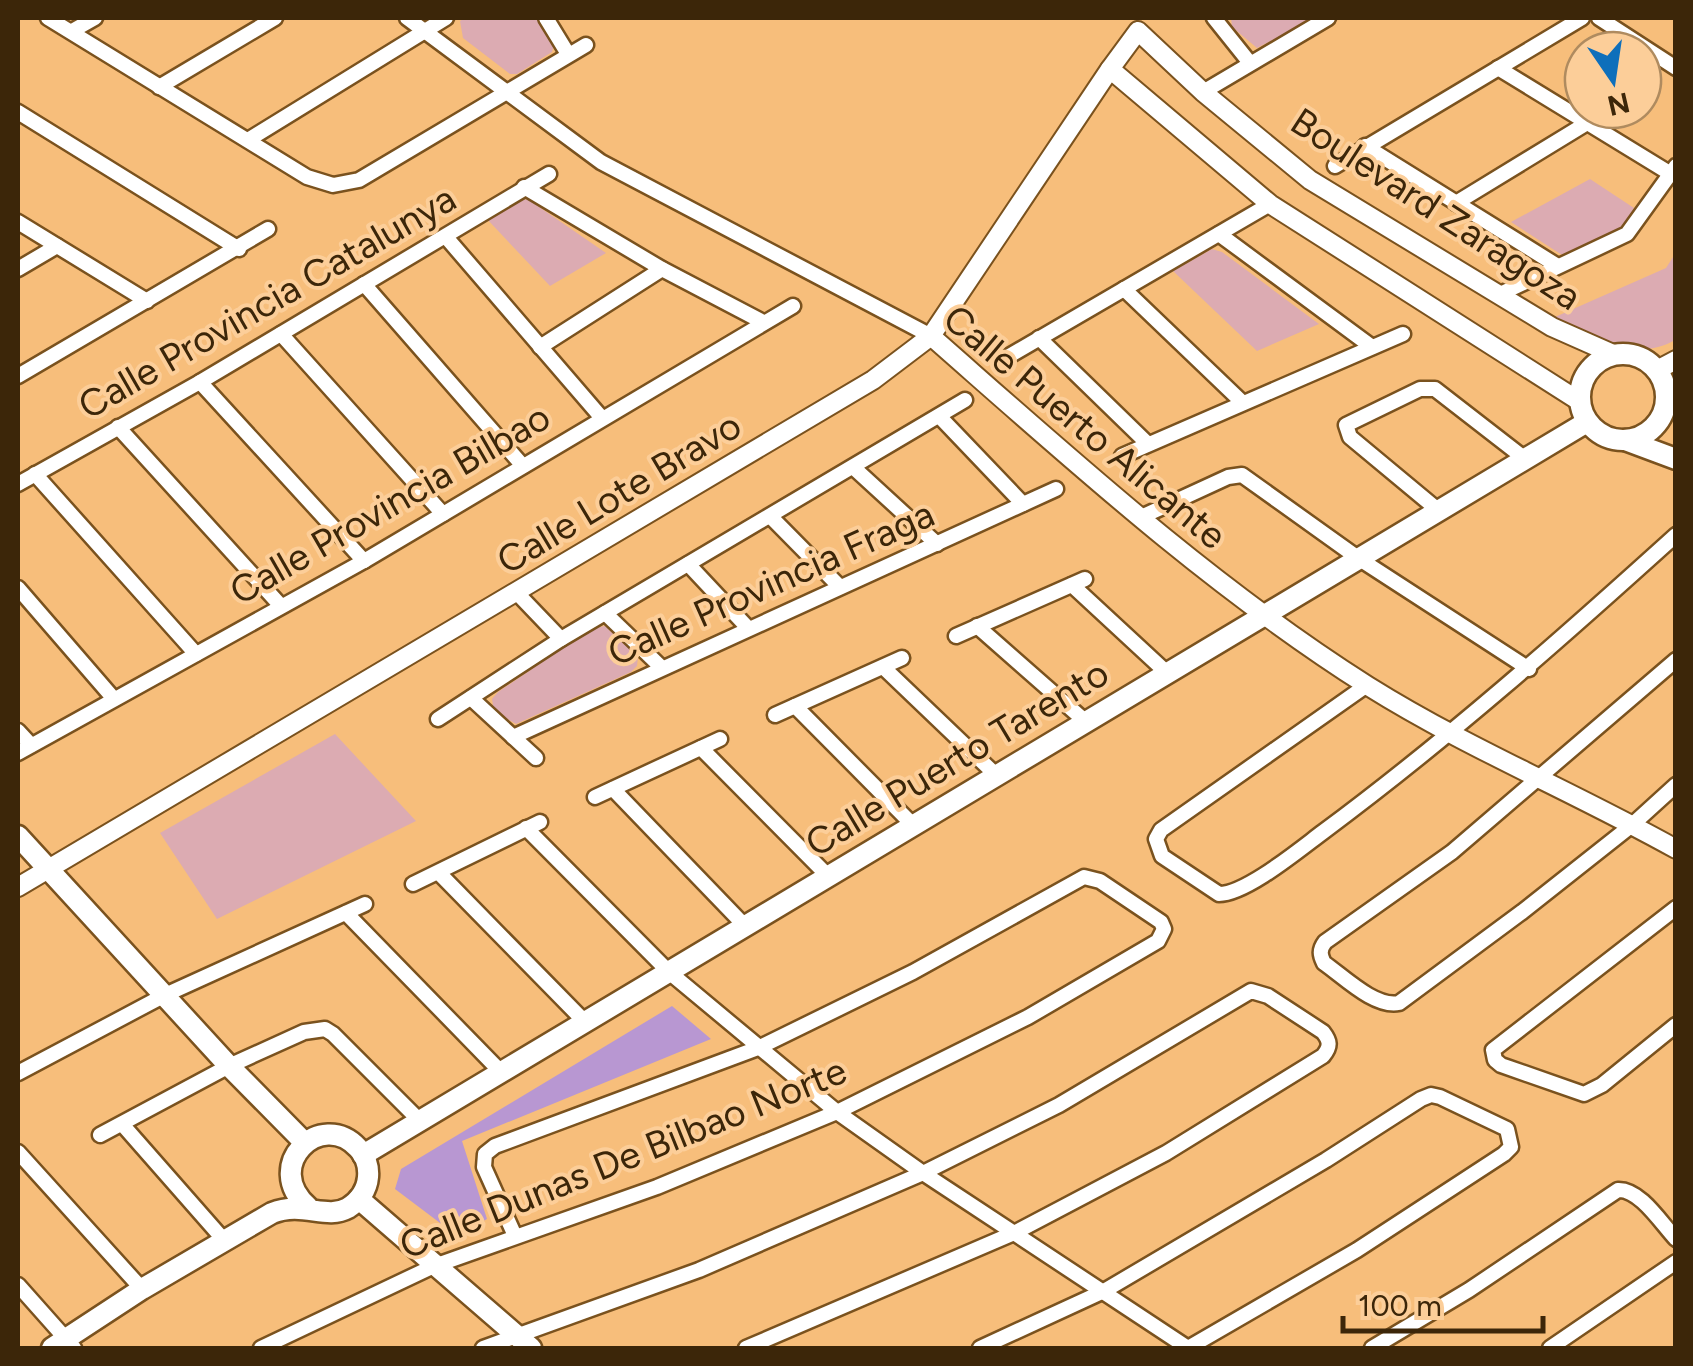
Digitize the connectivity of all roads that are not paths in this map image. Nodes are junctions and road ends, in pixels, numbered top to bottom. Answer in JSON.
{"nodes":[{"id":1,"x":48,"y":18,"type":"edge"},
{"id":2,"x":95,"y":18,"type":"edge"},
{"id":3,"x":275,"y":18,"type":"edge"},
{"id":4,"x":407,"y":18,"type":"edge"},
{"id":5,"x":446,"y":18,"type":"edge"},
{"id":6,"x":546,"y":18,"type":"edge"},
{"id":7,"x":1215,"y":18,"type":"edge"},
{"id":8,"x":1328,"y":18,"type":"edge"},
{"id":9,"x":1582,"y":18,"type":"edge"},
{"id":10,"x":1599,"y":18,"type":"edge"},
{"id":11,"x":1143,"y":24,"type":"edge"},
{"id":12,"x":426,"y":29,"type":"junction"},
{"id":13,"x":72,"y":31,"type":"junction"},
{"id":14,"x":586,"y":45,"type":"dead end"},
{"id":15,"x":568,"y":54,"type":"junction"},
{"id":16,"x":1250,"y":63,"type":"junction"},
{"id":17,"x":1498,"y":68,"type":"junction"},
{"id":18,"x":1676,"y":68,"type":"edge"},
{"id":19,"x":1110,"y":69,"type":"junction"},
{"id":20,"x":159,"y":87,"type":"junction"},
{"id":21,"x":508,"y":90,"type":"junction"},
{"id":22,"x":1203,"y":92,"type":"junction"},
{"id":23,"x":1563,"y":108,"type":"edge"},
{"id":24,"x":18,"y":112,"type":"edge"},
{"id":25,"x":1575,"y":130,"type":"edge"},
{"id":26,"x":1600,"y":130,"type":"edge"},
{"id":27,"x":248,"y":140,"type":"junction"},
{"id":28,"x":1366,"y":146,"type":"junction"},
{"id":29,"x":1335,"y":166,"type":"dead end"},
{"id":30,"x":1673,"y":170,"type":"edge"},
{"id":31,"x":549,"y":174,"type":"dead end"},
{"id":32,"x":524,"y":187,"type":"junction"},
{"id":33,"x":1456,"y":202,"type":"junction"},
{"id":34,"x":1270,"y":204,"type":"junction"},
{"id":35,"x":18,"y":222,"type":"edge"},
{"id":36,"x":268,"y":229,"type":"dead end"},
{"id":37,"x":1218,"y":234,"type":"junction"},
{"id":38,"x":446,"y":238,"type":"junction"},
{"id":39,"x":57,"y":246,"type":"junction"},
{"id":40,"x":240,"y":249,"type":"junction"},
{"id":41,"x":1556,"y":265,"type":"junction"},
{"id":42,"x":662,"y":269,"type":"junction"},
{"id":43,"x":18,"y":270,"type":"edge"},
{"id":44,"x":364,"y":284,"type":"junction"},
{"id":45,"x":1124,"y":289,"type":"junction"},
{"id":46,"x":1498,"y":295,"type":"junction"},
{"id":47,"x":148,"y":301,"type":"junction"},
{"id":48,"x":793,"y":306,"type":"dead end"},
{"id":49,"x":764,"y":322,"type":"junction"},
{"id":50,"x":281,"y":334,"type":"junction"},
{"id":51,"x":1403,"y":334,"type":"dead end"},
{"id":52,"x":931,"y":336,"type":"junction"},
{"id":53,"x":1038,"y":338,"type":"junction"},
{"id":54,"x":1372,"y":347,"type":"junction"},
{"id":55,"x":540,"y":348,"type":"junction"},
{"id":56,"x":1613,"y":354,"type":"junction"},
{"id":57,"x":1004,"y":358,"type":"dead end"},
{"id":58,"x":1666,"y":365,"type":"edge"},
{"id":59,"x":18,"y":376,"type":"edge"},
{"id":60,"x":200,"y":382,"type":"junction"},
{"id":61,"x":1671,"y":396,"type":"edge"},
{"id":62,"x":965,"y":400,"type":"dead end"},
{"id":63,"x":1579,"y":401,"type":"junction"},
{"id":64,"x":1242,"y":403,"type":"junction"},
{"id":65,"x":940,"y":416,"type":"junction"},
{"id":66,"x":601,"y":417,"type":"junction"},
{"id":67,"x":1588,"y":422,"type":"junction"},
{"id":68,"x":118,"y":427,"type":"junction"},
{"id":69,"x":1625,"y":440,"type":"junction"},
{"id":70,"x":1148,"y":444,"type":"junction"},
{"id":71,"x":1122,"y":456,"type":"dead end"},
{"id":72,"x":1524,"y":458,"type":"junction"},
{"id":73,"x":1676,"y":459,"type":"edge"},
{"id":74,"x":523,"y":466,"type":"junction"},
{"id":75,"x":853,"y":467,"type":"junction"},
{"id":76,"x":35,"y":474,"type":"junction"},
{"id":77,"x":18,"y":484,"type":"edge"},
{"id":78,"x":1056,"y":489,"type":"dead end"},
{"id":79,"x":1023,"y":504,"type":"junction"},
{"id":80,"x":1439,"y":511,"type":"junction"},
{"id":81,"x":443,"y":514,"type":"junction"},
{"id":82,"x":770,"y":516,"type":"junction"},
{"id":83,"x":1139,"y":518,"type":"junction"},
{"id":84,"x":1676,"y":535,"type":"edge"},
{"id":85,"x":937,"y":544,"type":"junction"},
{"id":86,"x":1358,"y":558,"type":"junction"},
{"id":87,"x":364,"y":560,"type":"junction"},
{"id":88,"x":688,"y":564,"type":"junction"},
{"id":89,"x":840,"y":587,"type":"junction"},
{"id":90,"x":18,"y":588,"type":"edge"},
{"id":91,"x":516,"y":592,"type":"junction"},
{"id":92,"x":282,"y":606,"type":"junction"},
{"id":93,"x":606,"y":613,"type":"junction"},
{"id":94,"x":1264,"y":614,"type":"junction"},
{"id":95,"x":977,"y":626,"type":"junction"},
{"id":96,"x":748,"y":628,"type":"junction"},
{"id":97,"x":956,"y":636,"type":"dead end"},
{"id":98,"x":561,"y":640,"type":"junction"},
{"id":99,"x":196,"y":654,"type":"junction"},
{"id":100,"x":902,"y":658,"type":"dead end"},
{"id":101,"x":1676,"y":660,"type":"edge"},
{"id":102,"x":661,"y":667,"type":"junction"},
{"id":103,"x":883,"y":667,"type":"junction"},
{"id":104,"x":1529,"y":669,"type":"junction"},
{"id":105,"x":1166,"y":672,"type":"junction"},
{"id":106,"x":1367,"y":685,"type":"junction"},
{"id":107,"x":470,"y":698,"type":"junction"},
{"id":108,"x":114,"y":700,"type":"junction"},
{"id":109,"x":795,"y":706,"type":"junction"},
{"id":110,"x":775,"y":715,"type":"dead end"},
{"id":111,"x":438,"y":718,"type":"dead end"},
{"id":112,"x":1086,"y":721,"type":"junction"},
{"id":113,"x":18,"y":730,"type":"edge"},
{"id":114,"x":1450,"y":736,"type":"junction"},
{"id":115,"x":512,"y":738,"type":"junction"},
{"id":116,"x":720,"y":739,"type":"dead end"},
{"id":117,"x":701,"y":748,"type":"junction"},
{"id":118,"x":24,"y":749,"type":"edge"},
{"id":119,"x":536,"y":758,"type":"dead end"},
{"id":120,"x":996,"y":775,"type":"junction"},
{"id":121,"x":1539,"y":780,"type":"junction"},
{"id":122,"x":1676,"y":786,"type":"edge"},
{"id":123,"x":613,"y":789,"type":"junction"},
{"id":124,"x":596,"y":798,"type":"dead end"},
{"id":125,"x":913,"y":825,"type":"junction"},
{"id":126,"x":1632,"y":825,"type":"junction"},
{"id":127,"x":18,"y":836,"type":"edge"},
{"id":128,"x":1676,"y":849,"type":"edge"},
{"id":129,"x":48,"y":869,"type":"junction"},
{"id":130,"x":439,"y":873,"type":"junction"},
{"id":131,"x":828,"y":876,"type":"junction"},
{"id":132,"x":413,"y":884,"type":"dead end"},
{"id":133,"x":18,"y":887,"type":"edge"},
{"id":134,"x":365,"y":904,"type":"dead end"},
{"id":135,"x":1676,"y":908,"type":"edge"},
{"id":136,"x":346,"y":914,"type":"junction"},
{"id":137,"x":746,"y":926,"type":"junction"},
{"id":138,"x":669,"y":972,"type":"junction"},
{"id":139,"x":166,"y":995,"type":"junction"},
{"id":140,"x":584,"y":1022,"type":"junction"},
{"id":141,"x":1676,"y":1025,"type":"edge"},
{"id":142,"x":758,"y":1048,"type":"junction"},
{"id":143,"x":229,"y":1066,"type":"junction"},
{"id":144,"x":502,"y":1072,"type":"junction"},
{"id":145,"x":18,"y":1074,"type":"edge"},
{"id":146,"x":837,"y":1112,"type":"junction"},
{"id":147,"x":420,"y":1121,"type":"junction"},
{"id":148,"x":122,"y":1124,"type":"junction"},
{"id":149,"x":100,"y":1134,"type":"dead end"},
{"id":150,"x":305,"y":1143,"type":"junction"},
{"id":151,"x":18,"y":1152,"type":"edge"},
{"id":152,"x":364,"y":1155,"type":"junction"},
{"id":153,"x":291,"y":1166,"type":"junction"},
{"id":154,"x":923,"y":1173,"type":"junction"},
{"id":155,"x":359,"y":1199,"type":"junction"},
{"id":156,"x":308,"y":1207,"type":"junction"},
{"id":157,"x":246,"y":1226,"type":"junction"},
{"id":158,"x":1014,"y":1233,"type":"junction"},
{"id":159,"x":516,"y":1236,"type":"junction"},
{"id":160,"x":223,"y":1239,"type":"junction"},
{"id":161,"x":1676,"y":1239,"type":"edge"},
{"id":162,"x":1676,"y":1262,"type":"edge"},
{"id":163,"x":434,"y":1266,"type":"junction"},
{"id":164,"x":18,"y":1286,"type":"edge"},
{"id":165,"x":142,"y":1289,"type":"junction"},
{"id":166,"x":1104,"y":1291,"type":"junction"},
{"id":167,"x":522,"y":1342,"type":"edge"},
{"id":168,"x":64,"y":1345,"type":"edge"},
{"id":169,"x":262,"y":1348,"type":"edge"},
{"id":170,"x":483,"y":1348,"type":"edge"},
{"id":171,"x":746,"y":1348,"type":"edge"},
{"id":172,"x":980,"y":1348,"type":"edge"},
{"id":173,"x":1188,"y":1348,"type":"edge"},
{"id":174,"x":1372,"y":1348,"type":"edge"},
{"id":175,"x":1550,"y":1348,"type":"edge"}],
"edges":[{"from":1,"to":13,"type":"street"},
{"from":2,"to":13,"type":"street"},
{"from":3,"to":20,"type":"street"},
{"from":4,"to":12,"type":"street","name":"Calle Puerto Alicante"},
{"from":5,"to":12,"type":"street"},
{"from":6,"to":15,"type":"street"},
{"from":7,"to":16,"type":"street"},
{"from":8,"to":16,"type":"street"},
{"from":9,"to":17,"type":"street"},
{"from":10,"to":18,"type":"street"},
{"from":11,"to":19,"type":"street","name":"Calle Lote Bravo"},
{"from":11,"to":22,"type":"street","name":"Boulevard Zaragoza"},
{"from":12,"to":21,"type":"street","name":"Calle Puerto Alicante"},
{"from":12,"to":27,"type":"street"},
{"from":13,"to":20,"type":"street"},
{"from":14,"to":15,"type":"street"},
{"from":15,"to":21,"type":"street"},
{"from":16,"to":22,"type":"street"},
{"from":17,"to":23,"type":"street"},
{"from":17,"to":28,"type":"street"},
{"from":19,"to":34,"type":"street"},
{"from":19,"to":52,"type":"street","name":"Calle Lote Bravo"},
{"from":20,"to":27,"type":"street"},
{"from":21,"to":27,"type":"street"},
{"from":21,"to":52,"type":"street","name":"Calle Puerto Alicante"},
{"from":22,"to":46,"type":"street","name":"Boulevard Zaragoza"},
{"from":24,"to":40,"type":"street"},
{"from":25,"to":33,"type":"street"},
{"from":26,"to":30,"type":"street"},
{"from":28,"to":29,"type":"street"},
{"from":28,"to":33,"type":"street"},
{"from":30,"to":41,"type":"street"},
{"from":31,"to":32,"type":"street","name":"Calle Provincia Catalunya"},
{"from":32,"to":38,"type":"street","name":"Calle Provincia Catalunya"},
{"from":32,"to":42,"type":"street"},
{"from":33,"to":41,"type":"street"},
{"from":34,"to":37,"type":"street"},
{"from":34,"to":63,"type":"street"},
{"from":35,"to":39,"type":"street"},
{"from":36,"to":40,"type":"street"},
{"from":37,"to":45,"type":"street"},
{"from":37,"to":54,"type":"street"},
{"from":38,"to":44,"type":"street","name":"Calle Provincia Catalunya"},
{"from":38,"to":55,"type":"street"},
{"from":39,"to":43,"type":"street"},
{"from":39,"to":47,"type":"street"},
{"from":40,"to":47,"type":"street"},
{"from":41,"to":46,"type":"street"},
{"from":42,"to":49,"type":"street"},
{"from":42,"to":55,"type":"street"},
{"from":44,"to":50,"type":"street","name":"Calle Provincia Catalunya"},
{"from":44,"to":74,"type":"street"},
{"from":45,"to":53,"type":"street"},
{"from":45,"to":64,"type":"street"},
{"from":46,"to":56,"type":"street","name":"Boulevard Zaragoza"},
{"from":47,"to":59,"type":"street"},
{"from":48,"to":49,"type":"street","name":"Calle Provincia Bilbao"},
{"from":49,"to":66,"type":"street","name":"Calle Provincia Bilbao"},
{"from":50,"to":60,"type":"street","name":"Calle Provincia Catalunya"},
{"from":50,"to":81,"type":"street"},
{"from":51,"to":54,"type":"street"},
{"from":52,"to":83,"type":"street","name":"Calle Puerto Alicante"},
{"from":52,"to":91,"type":"street","name":"Calle Lote Bravo"},
{"from":53,"to":57,"type":"street"},
{"from":53,"to":70,"type":"street"},
{"from":54,"to":64,"type":"street"},
{"from":55,"to":66,"type":"street"},
{"from":56,"to":58,"type":"main road"},
{"from":56,"to":63,"type":"main road"},
{"from":58,"to":61,"type":"main road"},
{"from":60,"to":68,"type":"street","name":"Calle Provincia Catalunya"},
{"from":60,"to":87,"type":"street"},
{"from":61,"to":69,"type":"main road"},
{"from":62,"to":65,"type":"street"},
{"from":63,"to":67,"type":"main road"},
{"from":64,"to":70,"type":"street"},
{"from":65,"to":75,"type":"street"},
{"from":65,"to":79,"type":"street"},
{"from":66,"to":74,"type":"street","name":"Calle Provincia Bilbao"},
{"from":67,"to":69,"type":"main road"},
{"from":67,"to":72,"type":"main road","name":"Calle Puerto Tarento"},
{"from":68,"to":76,"type":"street","name":"Calle Provincia Catalunya"},
{"from":68,"to":92,"type":"street"},
{"from":69,"to":73,"type":"main road"},
{"from":70,"to":71,"type":"street"},
{"from":72,"to":80,"type":"main road","name":"Calle Puerto Tarento"},
{"from":72,"to":80,"type":"street"},
{"from":74,"to":81,"type":"street","name":"Calle Provincia Bilbao"},
{"from":75,"to":82,"type":"street"},
{"from":75,"to":85,"type":"street"},
{"from":76,"to":77,"type":"street","name":"Calle Provincia Catalunya"},
{"from":76,"to":99,"type":"street"},
{"from":78,"to":79,"type":"street","name":"Calle Provincia Fraga"},
{"from":79,"to":85,"type":"street","name":"Calle Provincia Fraga"},
{"from":80,"to":86,"type":"main road","name":"Calle Puerto Tarento"},
{"from":81,"to":87,"type":"street","name":"Calle Provincia Bilbao"},
{"from":82,"to":88,"type":"street"},
{"from":82,"to":89,"type":"street"},
{"from":83,"to":86,"type":"street"},
{"from":83,"to":94,"type":"street","name":"Calle Puerto Alicante"},
{"from":84,"to":104,"type":"street"},
{"from":85,"to":89,"type":"street","name":"Calle Provincia Fraga"},
{"from":86,"to":94,"type":"main road","name":"Calle Puerto Tarento"},
{"from":86,"to":104,"type":"street"},
{"from":87,"to":92,"type":"street","name":"Calle Provincia Bilbao"},
{"from":88,"to":93,"type":"street"},
{"from":88,"to":96,"type":"street"},
{"from":89,"to":96,"type":"street","name":"Calle Provincia Fraga"},
{"from":90,"to":108,"type":"street"},
{"from":91,"to":98,"type":"street"},
{"from":91,"to":129,"type":"street","name":"Calle Lote Bravo"},
{"from":92,"to":99,"type":"street","name":"Calle Provincia Bilbao"},
{"from":93,"to":98,"type":"street"},
{"from":93,"to":102,"type":"street"},
{"from":94,"to":105,"type":"main road","name":"Calle Puerto Tarento"},
{"from":94,"to":106,"type":"street","name":"Calle Puerto Alicante"},
{"from":95,"to":97,"type":"street"},
{"from":95,"to":105,"type":"street"},
{"from":95,"to":112,"type":"street"},
{"from":96,"to":102,"type":"street","name":"Calle Provincia Fraga"},
{"from":98,"to":107,"type":"street"},
{"from":99,"to":108,"type":"street","name":"Calle Provincia Bilbao"},
{"from":100,"to":103,"type":"street"},
{"from":101,"to":121,"type":"street"},
{"from":102,"to":115,"type":"street","name":"Calle Provincia Fraga"},
{"from":103,"to":109,"type":"street"},
{"from":103,"to":120,"type":"street"},
{"from":104,"to":114,"type":"street"},
{"from":105,"to":112,"type":"main road","name":"Calle Puerto Tarento"},
{"from":106,"to":114,"type":"street","name":"Calle Puerto Alicante"},
{"from":106,"to":114,"type":"street"},
{"from":107,"to":111,"type":"street"},
{"from":107,"to":115,"type":"street"},
{"from":108,"to":118,"type":"street","name":"Calle Provincia Bilbao"},
{"from":109,"to":110,"type":"street"},
{"from":109,"to":125,"type":"street"},
{"from":112,"to":120,"type":"main road","name":"Calle Puerto Tarento"},
{"from":113,"to":118,"type":"street"},
{"from":114,"to":121,"type":"street","name":"Calle Puerto Alicante"},
{"from":115,"to":119,"type":"street"},
{"from":116,"to":117,"type":"street"},
{"from":117,"to":123,"type":"street"},
{"from":117,"to":131,"type":"street"},
{"from":120,"to":125,"type":"main road","name":"Calle Puerto Tarento"},
{"from":121,"to":126,"type":"street","name":"Calle Puerto Alicante"},
{"from":121,"to":126,"type":"street"},
{"from":122,"to":126,"type":"street"},
{"from":123,"to":124,"type":"street"},
{"from":123,"to":137,"type":"street"},
{"from":125,"to":131,"type":"main road","name":"Calle Puerto Tarento"},
{"from":126,"to":128,"type":"street","name":"Calle Puerto Alicante"},
{"from":127,"to":129,"type":"main road"},
{"from":129,"to":133,"type":"street","name":"Calle Lote Bravo"},
{"from":129,"to":139,"type":"main road"},
{"from":130,"to":132,"type":"street"},
{"from":130,"to":138,"type":"street"},
{"from":130,"to":140,"type":"street"},
{"from":131,"to":137,"type":"main road","name":"Calle Puerto Tarento"},
{"from":134,"to":136,"type":"street"},
{"from":135,"to":141,"type":"street"},
{"from":136,"to":139,"type":"street"},
{"from":136,"to":144,"type":"street"},
{"from":137,"to":138,"type":"main road","name":"Calle Puerto Tarento"},
{"from":138,"to":140,"type":"main road","name":"Calle Puerto Tarento"},
{"from":138,"to":142,"type":"street"},
{"from":139,"to":143,"type":"main road"},
{"from":139,"to":145,"type":"street"},
{"from":140,"to":144,"type":"main road","name":"Calle Puerto Tarento"},
{"from":142,"to":146,"type":"street"},
{"from":142,"to":146,"type":"street","name":"Calle Dunas De Bilbao Norte"},
{"from":142,"to":159,"type":"street"},
{"from":143,"to":147,"type":"street"},
{"from":143,"to":148,"type":"street"},
{"from":143,"to":150,"type":"main road"},
{"from":144,"to":147,"type":"main road","name":"Calle Puerto Tarento"},
{"from":146,"to":154,"type":"street"},
{"from":146,"to":159,"type":"street","name":"Calle Dunas De Bilbao Norte"},
{"from":147,"to":152,"type":"main road","name":"Calle Puerto Tarento"},
{"from":148,"to":149,"type":"street"},
{"from":148,"to":160,"type":"street"},
{"from":150,"to":152,"type":"main road"},
{"from":150,"to":153,"type":"main road"},
{"from":151,"to":165,"type":"street"},
{"from":152,"to":155,"type":"main road"},
{"from":153,"to":156,"type":"main road"},
{"from":153,"to":157,"type":"main road"},
{"from":154,"to":158,"type":"street"},
{"from":154,"to":158,"type":"street"},
{"from":154,"to":167,"type":"street"},
{"from":155,"to":156,"type":"main road"},
{"from":155,"to":163,"type":"main road"},
{"from":156,"to":157,"type":"main road"},
{"from":157,"to":160,"type":"main road"},
{"from":158,"to":166,"type":"street"},
{"from":158,"to":171,"type":"street"},
{"from":159,"to":163,"type":"street","name":"Calle Dunas De Bilbao Norte"},
{"from":160,"to":165,"type":"main road"},
{"from":161,"to":174,"type":"street"},
{"from":162,"to":175,"type":"street"},
{"from":163,"to":167,"type":"main road"},
{"from":163,"to":169,"type":"street","name":"Calle Dunas De Bilbao Norte"},
{"from":164,"to":168,"type":"street"},
{"from":165,"to":168,"type":"main road"},
{"from":166,"to":172,"type":"street"},
{"from":166,"to":173,"type":"street"},
{"from":166,"to":173,"type":"street"},
{"from":167,"to":170,"type":"street"}]}
